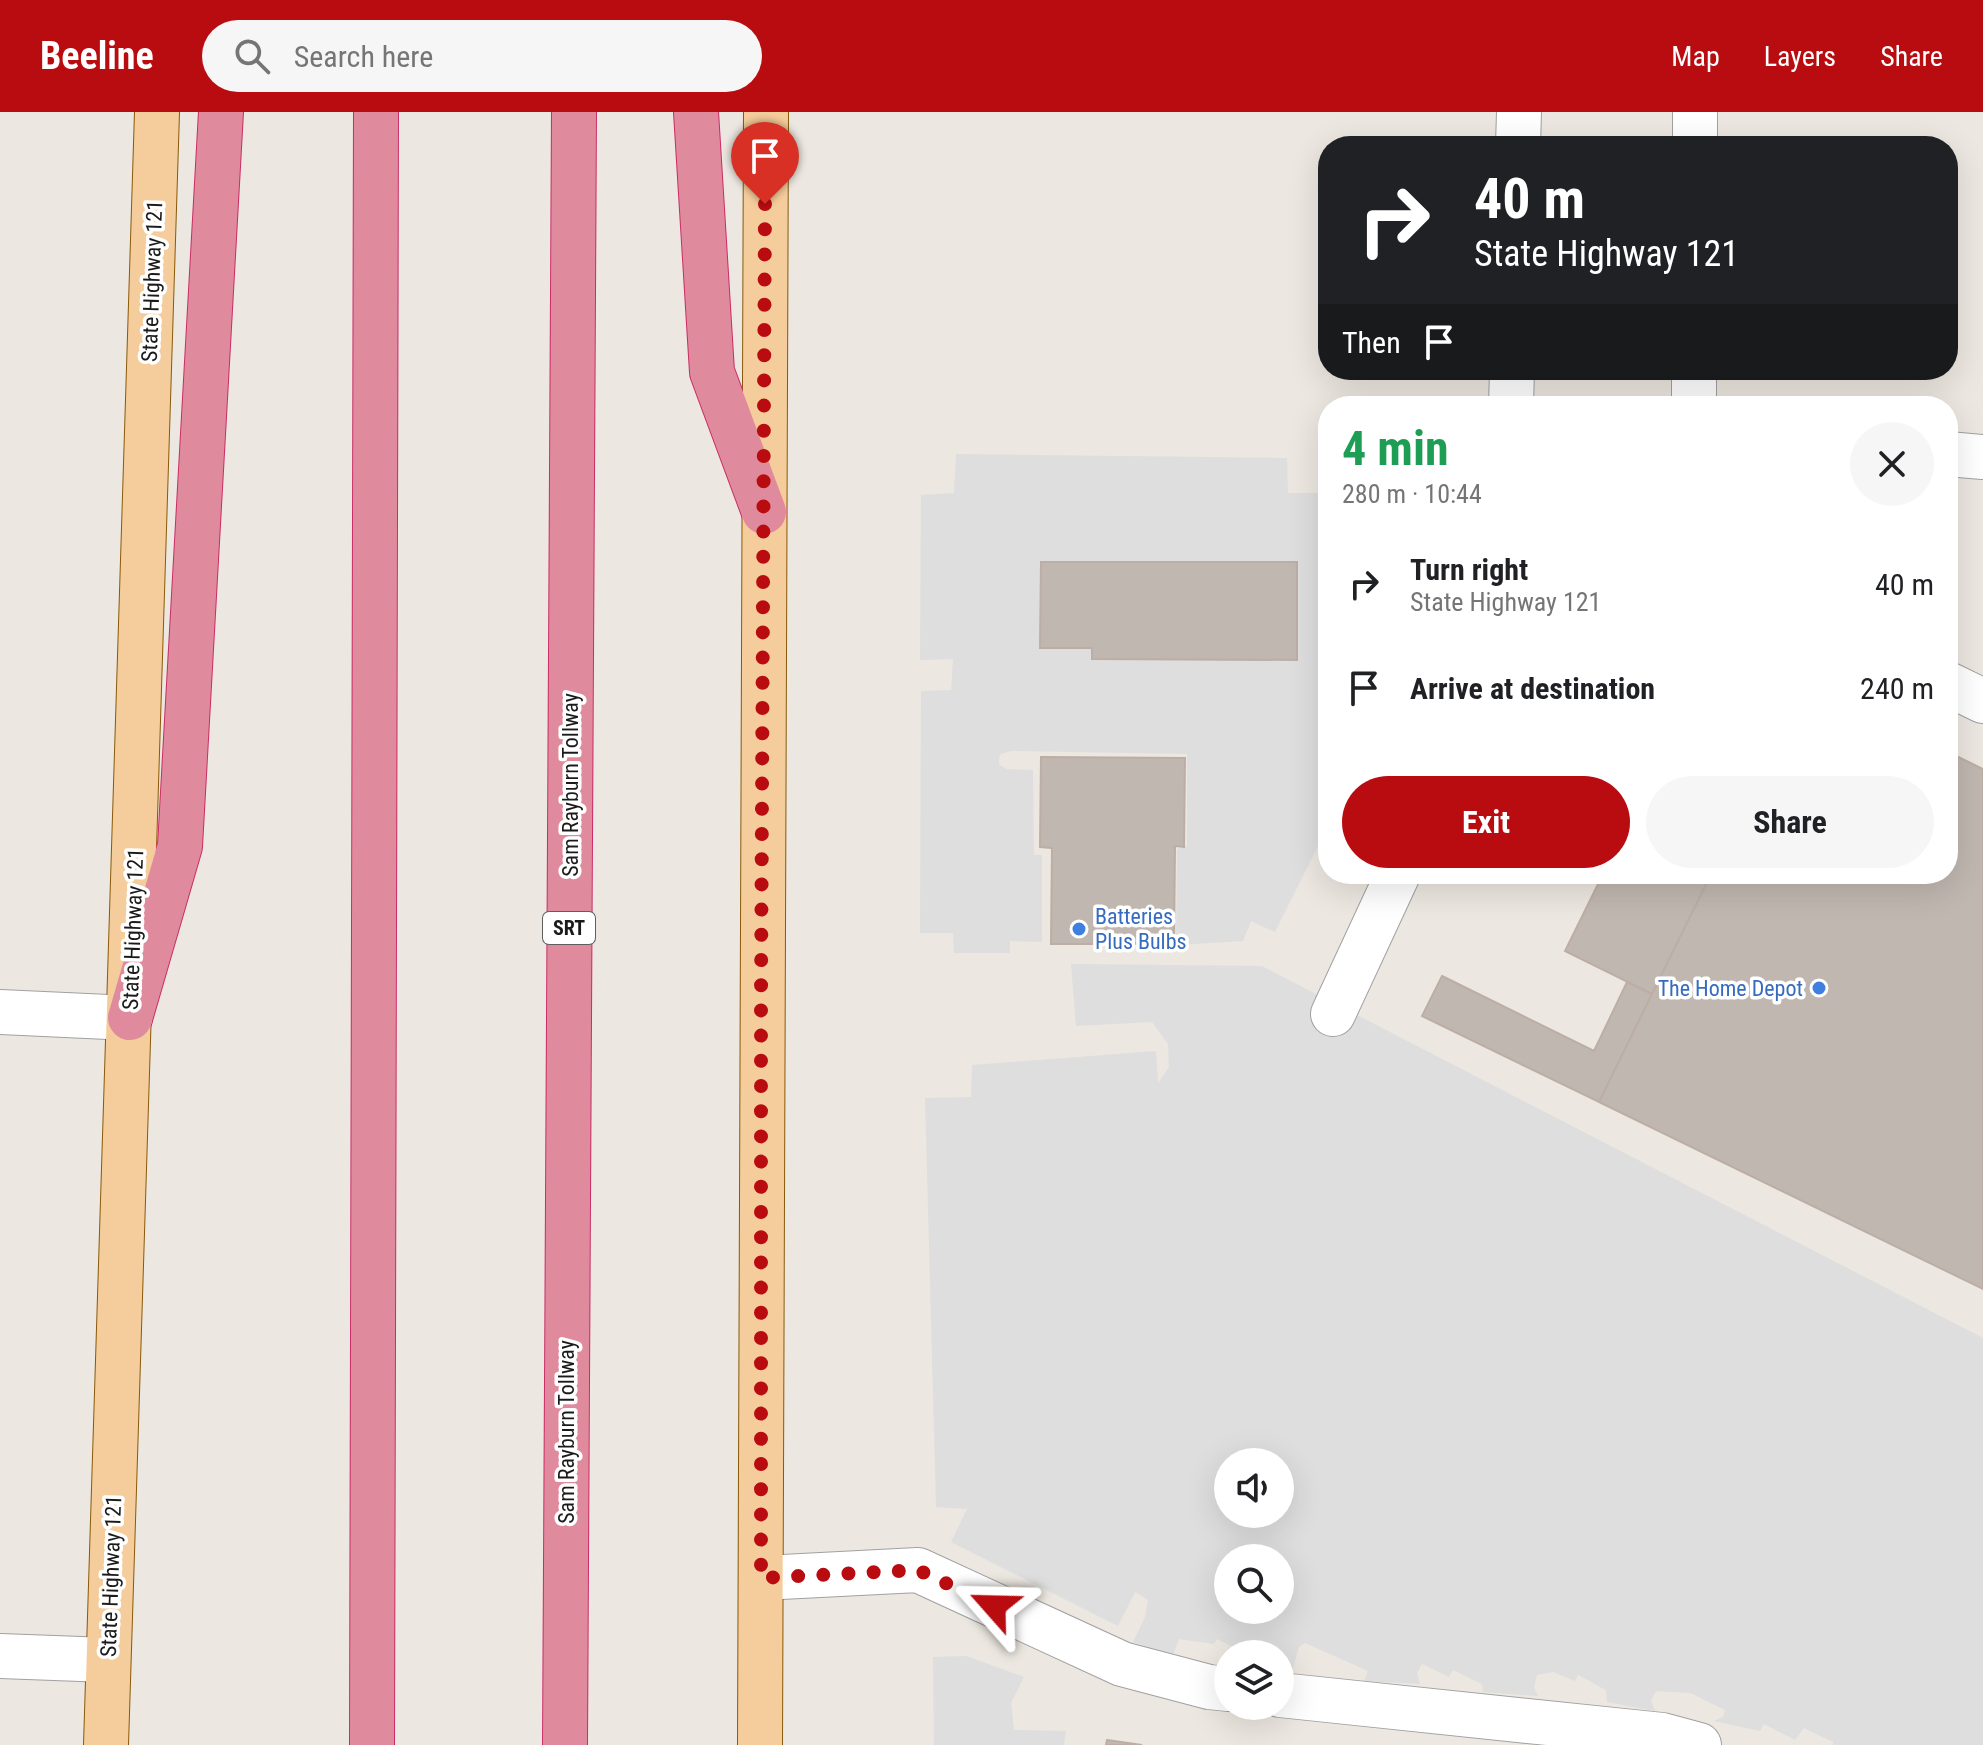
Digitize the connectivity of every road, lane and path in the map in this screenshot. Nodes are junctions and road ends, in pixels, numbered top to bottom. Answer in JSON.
{"nodes":[{"id":1,"x":157,"y":112,"type":"edge"},
{"id":2,"x":221,"y":112,"type":"edge"},
{"id":3,"x":376,"y":112,"type":"edge"},
{"id":4,"x":574,"y":112,"type":"edge"},
{"id":5,"x":696,"y":112,"type":"edge"},
{"id":6,"x":766,"y":112,"type":"edge"},
{"id":7,"x":1519,"y":112,"type":"edge"},
{"id":8,"x":1695,"y":112,"type":"edge"},
{"id":9,"x":1518,"y":136,"type":"edge"},
{"id":10,"x":1695,"y":136,"type":"edge"},
{"id":11,"x":1958,"y":455,"type":"edge"},
{"id":12,"x":1983,"y":457,"type":"edge"},
{"id":13,"x":764,"y":512,"type":"junction"},
{"id":14,"x":1958,"y":689,"type":"edge"},
{"id":15,"x":1983,"y":701,"type":"edge"},
{"id":16,"x":1393,"y":884,"type":"edge"},
{"id":17,"x":0,"y":1012,"type":"edge"},
{"id":18,"x":1333,"y":1014,"type":"dead end"},
{"id":19,"x":130,"y":1018,"type":"junction"},
{"id":20,"x":761,"y":1578,"type":"junction"},
{"id":21,"x":0,"y":1656,"type":"edge"},
{"id":22,"x":108,"y":1660,"type":"junction"},
{"id":23,"x":1214,"y":1688,"type":"edge"},
{"id":24,"x":1294,"y":1696,"type":"edge"},
{"id":25,"x":106,"y":1745,"type":"edge"},
{"id":26,"x":372,"y":1745,"type":"edge"},
{"id":27,"x":565,"y":1745,"type":"edge"},
{"id":28,"x":760,"y":1745,"type":"edge"},
{"id":29,"x":1699,"y":1745,"type":"edge"}],
"edges":[{"from":1,"to":19,"type":"main road","name":"State Highway 121"},
{"from":2,"to":19,"type":"highway"},
{"from":3,"to":26,"type":"highway"},
{"from":4,"to":27,"type":"highway","name":"Sam Rayburn Tollway","number":"SRT"},
{"from":5,"to":13,"type":"highway"},
{"from":6,"to":13,"type":"main road"},
{"from":7,"to":9,"type":"street"},
{"from":8,"to":10,"type":"street"},
{"from":11,"to":12,"type":"street"},
{"from":13,"to":20,"type":"main road"},
{"from":14,"to":15,"type":"street"},
{"from":16,"to":18,"type":"street"},
{"from":17,"to":19,"type":"street"},
{"from":19,"to":22,"type":"main road","name":"State Highway 121"},
{"from":20,"to":23,"type":"street"},
{"from":20,"to":28,"type":"main road"},
{"from":21,"to":22,"type":"street"},
{"from":22,"to":25,"type":"main road","name":"State Highway 121"},
{"from":24,"to":29,"type":"street"}]}
